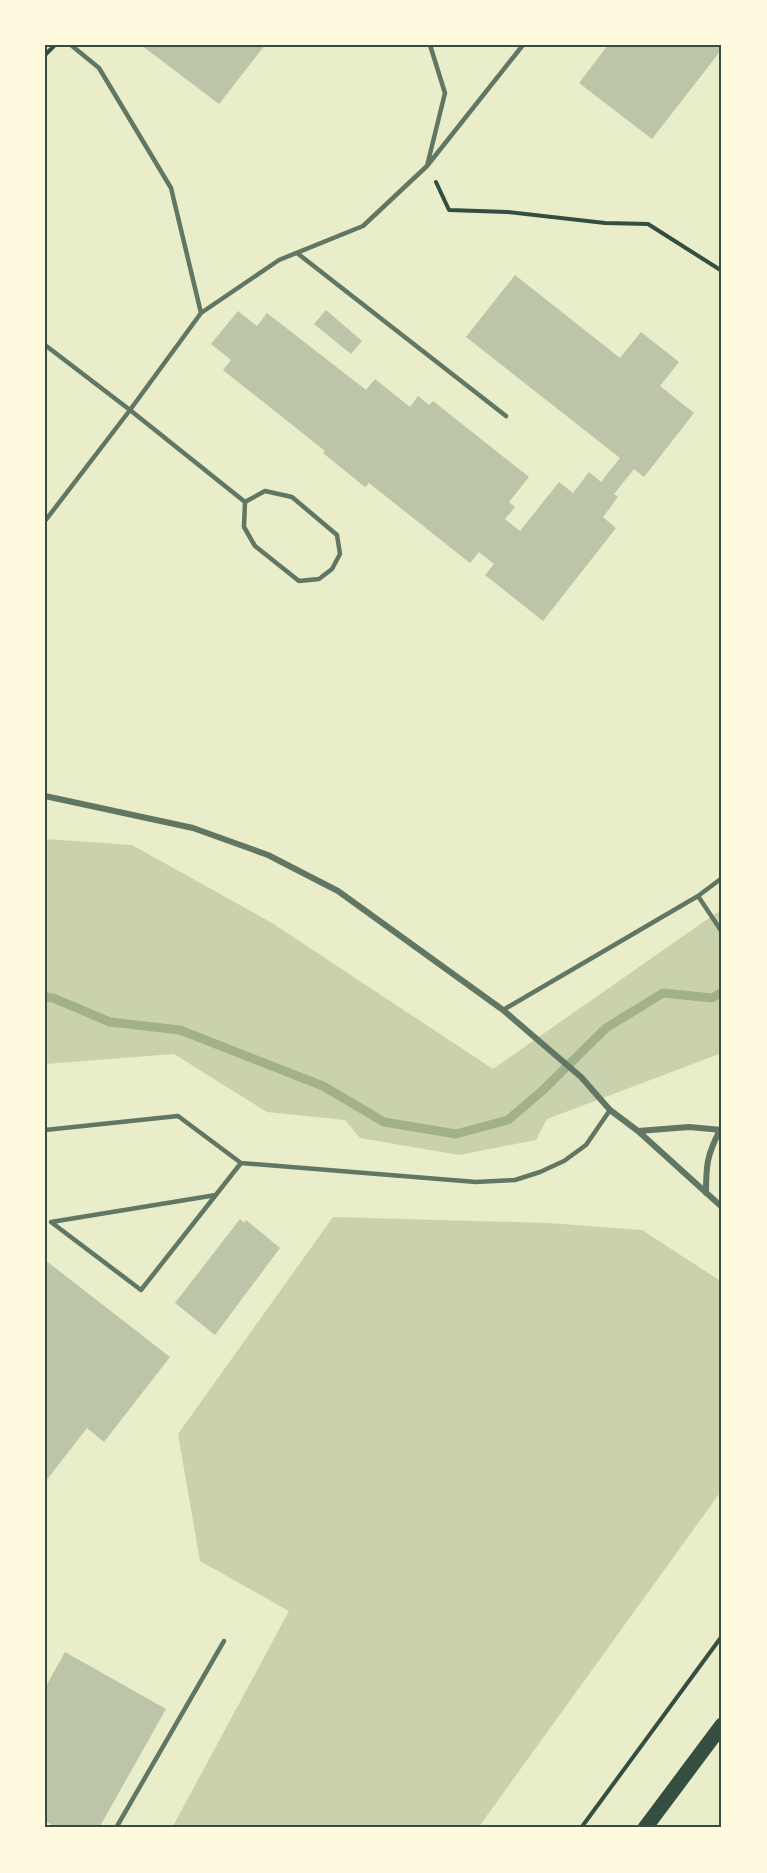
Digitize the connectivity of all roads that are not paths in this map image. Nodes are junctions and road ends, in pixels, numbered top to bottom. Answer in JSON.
{"nodes":[{"id":1,"x":71,"y":45,"type":"edge"},
{"id":2,"x":430,"y":45,"type":"edge"},
{"id":3,"x":523,"y":45,"type":"edge"},
{"id":4,"x":427,"y":166,"type":"junction"},
{"id":5,"x":297,"y":253,"type":"junction"},
{"id":6,"x":201,"y":314,"type":"junction"},
{"id":7,"x":45,"y":345,"type":"edge"},
{"id":8,"x":130,"y":410,"type":"junction"},
{"id":9,"x":506,"y":416,"type":"dead end"},
{"id":10,"x":244,"y":502,"type":"junction"},
{"id":11,"x":45,"y":521,"type":"edge"},
{"id":12,"x":45,"y":796,"type":"edge"},
{"id":13,"x":722,"y":878,"type":"edge"},
{"id":14,"x":698,"y":896,"type":"junction"},
{"id":15,"x":722,"y":932,"type":"edge"},
{"id":16,"x":503,"y":1010,"type":"junction"},
{"id":17,"x":610,"y":1110,"type":"junction"},
{"id":18,"x":45,"y":1130,"type":"edge"},
{"id":19,"x":721,"y":1130,"type":"edge"},
{"id":20,"x":638,"y":1131,"type":"junction"},
{"id":21,"x":241,"y":1163,"type":"junction"},
{"id":22,"x":706,"y":1193,"type":"junction"},
{"id":23,"x":216,"y":1195,"type":"junction"},
{"id":24,"x":722,"y":1207,"type":"edge"},
{"id":25,"x":224,"y":1641,"type":"dead end"},
{"id":26,"x":722,"y":1725,"type":"edge"},
{"id":27,"x":116,"y":1828,"type":"edge"},
{"id":28,"x":645,"y":1828,"type":"edge"}],
"edges":[{"from":1,"to":6,"type":"lane"},
{"from":2,"to":4,"type":"lane"},
{"from":3,"to":4,"type":"lane"},
{"from":4,"to":5,"type":"lane"},
{"from":5,"to":6,"type":"lane"},
{"from":5,"to":9,"type":"lane"},
{"from":6,"to":8,"type":"lane"},
{"from":7,"to":8,"type":"lane"},
{"from":8,"to":10,"type":"lane"},
{"from":8,"to":11,"type":"lane"},
{"from":10,"to":10,"type":"lane"},
{"from":12,"to":16,"type":"street"},
{"from":13,"to":14,"type":"lane"},
{"from":14,"to":15,"type":"lane"},
{"from":14,"to":16,"type":"lane"},
{"from":16,"to":17,"type":"street"},
{"from":17,"to":20,"type":"street"},
{"from":17,"to":21,"type":"lane"},
{"from":18,"to":21,"type":"lane"},
{"from":19,"to":20,"type":"street"},
{"from":19,"to":22,"type":"street"},
{"from":20,"to":22,"type":"street"},
{"from":21,"to":23,"type":"lane"},
{"from":22,"to":24,"type":"street"},
{"from":23,"to":23,"type":"lane"},
{"from":25,"to":27,"type":"lane"},
{"from":26,"to":28,"type":"main road"}]}
